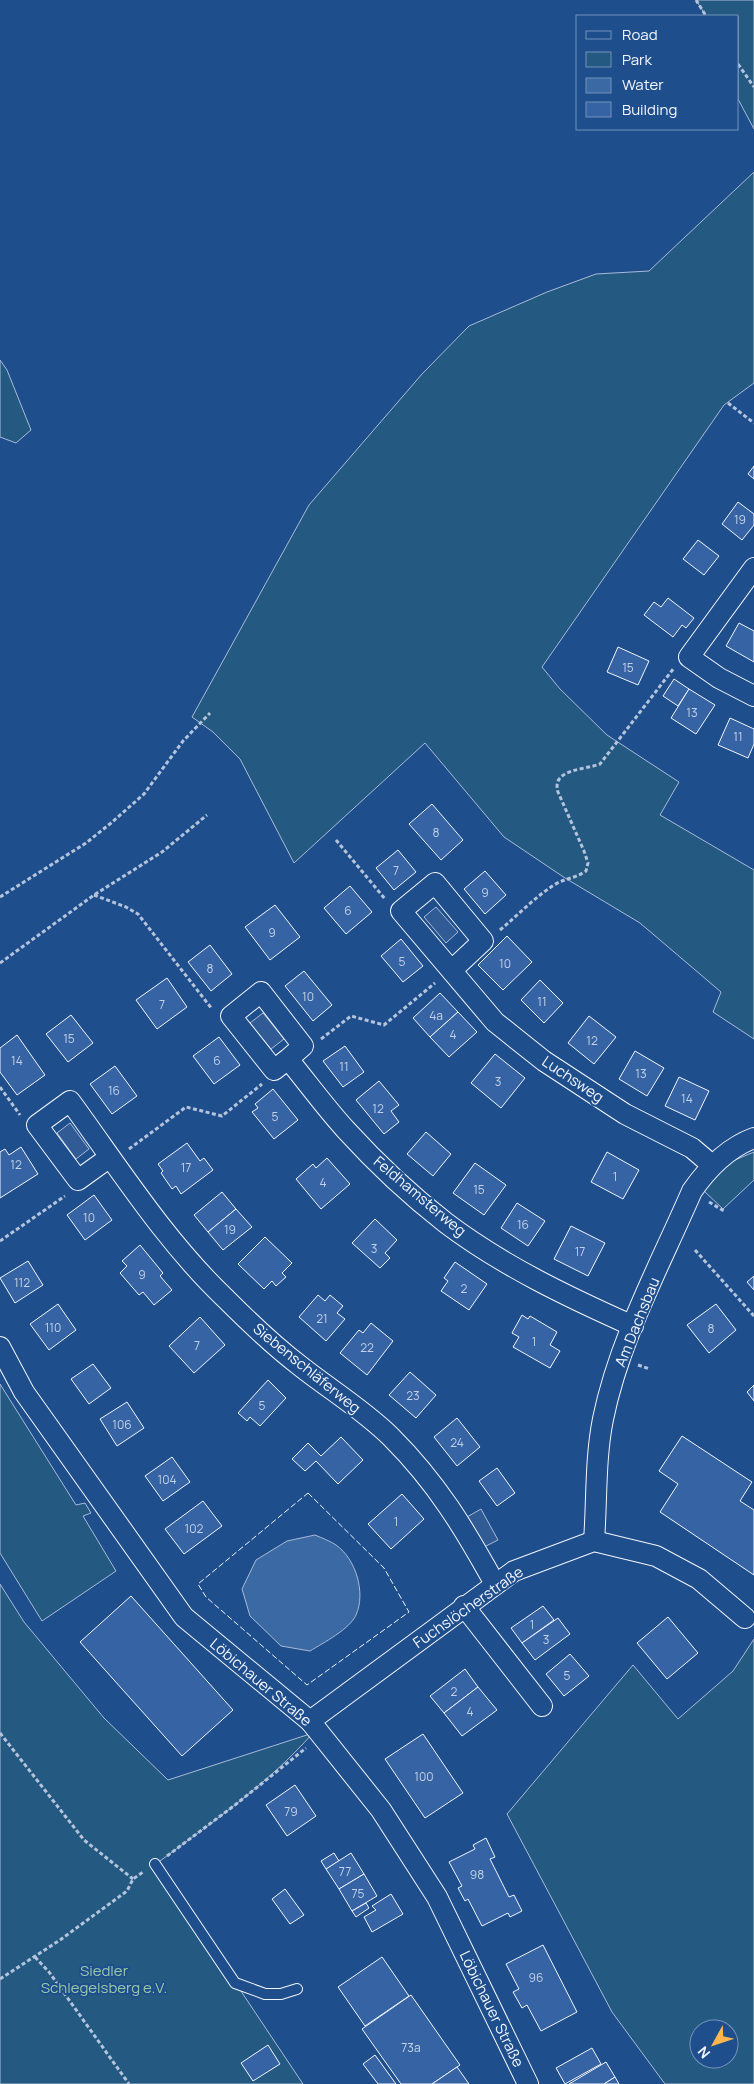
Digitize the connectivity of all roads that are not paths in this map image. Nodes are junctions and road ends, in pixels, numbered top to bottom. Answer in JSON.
{"nodes":[{"id":1,"x":754,"y":568,"type":"edge"},
{"id":2,"x":754,"y":696,"type":"edge"},
{"id":3,"x":452,"y":970,"type":"junction"},
{"id":4,"x":288,"y":1058,"type":"junction"},
{"id":5,"x":754,"y":1138,"type":"edge"},
{"id":6,"x":112,"y":1159,"type":"junction"},
{"id":7,"x":712,"y":1165,"type":"junction"},
{"id":8,"x":633,"y":1326,"type":"junction"},
{"id":9,"x":0,"y":1347,"type":"edge"},
{"id":10,"x":594,"y":1541,"type":"junction"},
{"id":11,"x":495,"y":1584,"type":"junction"},
{"id":12,"x":464,"y":1606,"type":"junction"},
{"id":13,"x":745,"y":1618,"type":"dead end"},
{"id":14,"x":542,"y":1706,"type":"dead end"},
{"id":15,"x":316,"y":1728,"type":"junction"},
{"id":16,"x":155,"y":1864,"type":"road end"},
{"id":17,"x":297,"y":1989,"type":"dead end"},
{"id":18,"x":528,"y":2084,"type":"edge"}],
"edges":[{"from":1,"to":2,"type":"street"},
{"from":3,"to":3,"type":"street","name":"Luchsweg"},
{"from":3,"to":7,"type":"street","name":"Luchsweg"},
{"from":4,"to":4,"type":"street","name":"Feldhamsterweg"},
{"from":4,"to":8,"type":"street","name":"Feldhamsterweg"},
{"from":5,"to":7,"type":"street","name":"Am Dachsbau"},
{"from":6,"to":6,"type":"street","name":"Siebenschläferweg"},
{"from":6,"to":11,"type":"street","name":"Siebenschläferweg"},
{"from":7,"to":8,"type":"street","name":"Am Dachsbau"},
{"from":8,"to":10,"type":"street","name":"Am Dachsbau"},
{"from":9,"to":15,"type":"street","name":"Löbichauer Straße"},
{"from":10,"to":11,"type":"street","name":"Fuchslöcherstraße"},
{"from":10,"to":13,"type":"street"},
{"from":11,"to":12,"type":"street","name":"Fuchslöcherstraße"},
{"from":12,"to":14,"type":"street"},
{"from":12,"to":15,"type":"street","name":"Fuchslöcherstraße"},
{"from":15,"to":18,"type":"street","name":"Löbichauer Straße"},
{"from":16,"to":17,"type":"lane"}]}
